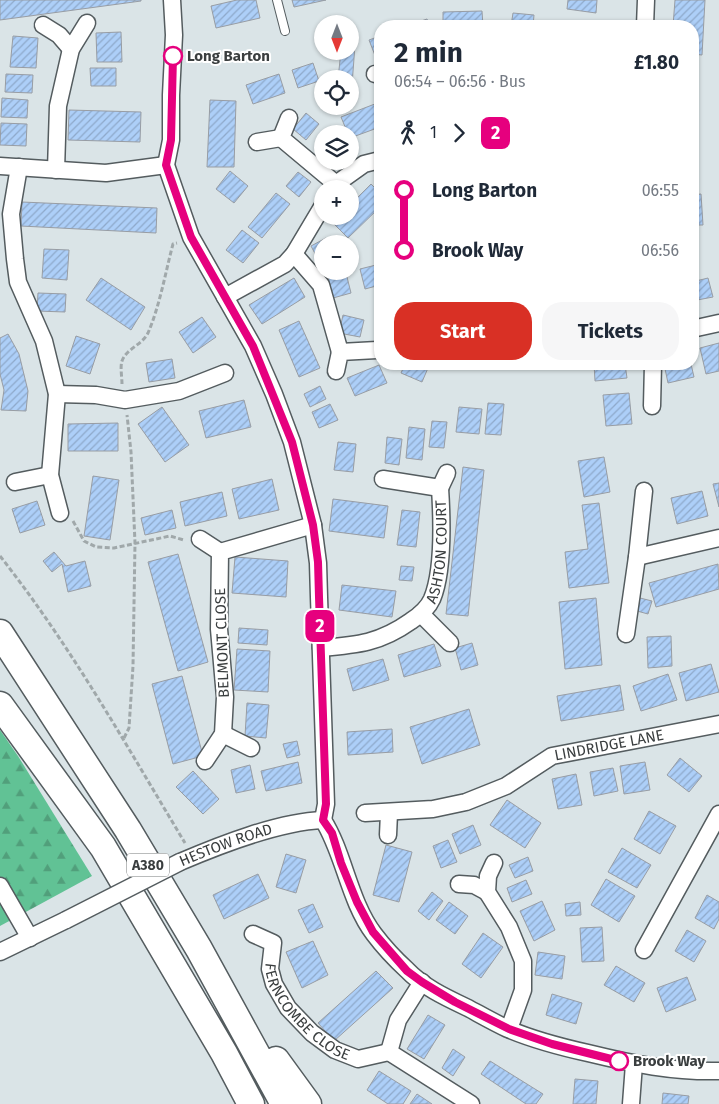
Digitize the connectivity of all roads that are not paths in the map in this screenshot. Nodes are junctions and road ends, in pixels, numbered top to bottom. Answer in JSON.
{"nodes":[{"id":1,"x":172,"y":0,"type":"edge"},
{"id":2,"x":277,"y":0,"type":"edge"},
{"id":3,"x":646,"y":0,"type":"edge"},
{"id":4,"x":645,"y":20,"type":"edge"},
{"id":5,"x":87,"y":23,"type":"dead end"},
{"id":6,"x":43,"y":25,"type":"dead end"},
{"id":7,"x":285,"y":31,"type":"dead end"},
{"id":8,"x":71,"y":49,"type":"junction"},
{"id":9,"x":289,"y":118,"type":"dead end"},
{"id":10,"x":281,"y":138,"type":"junction"},
{"id":11,"x":257,"y":142,"type":"dead end"},
{"id":12,"x":374,"y":162,"type":"edge"},
{"id":13,"x":166,"y":165,"type":"junction"},
{"id":14,"x":0,"y":166,"type":"edge"},
{"id":15,"x":19,"y":168,"type":"junction"},
{"id":16,"x":56,"y":170,"type":"junction"},
{"id":17,"x":327,"y":180,"type":"edge"},
{"id":18,"x":344,"y":180,"type":"edge"},
{"id":19,"x":314,"y":220,"type":"edge"},
{"id":20,"x":294,"y":254,"type":"junction"},
{"id":21,"x":225,"y":297,"type":"junction"},
{"id":22,"x":719,"y":323,"type":"edge"},
{"id":23,"x":699,"y":327,"type":"edge"},
{"id":24,"x":374,"y":350,"type":"edge"},
{"id":25,"x":340,"y":352,"type":"junction"},
{"id":26,"x":336,"y":370,"type":"dead end"},
{"id":27,"x":653,"y":370,"type":"edge"},
{"id":28,"x":225,"y":373,"type":"dead end"},
{"id":29,"x":57,"y":394,"type":"junction"},
{"id":30,"x":652,"y":406,"type":"dead end"},
{"id":31,"x":447,"y":472,"type":"dead end"},
{"id":32,"x":50,"y":475,"type":"junction"},
{"id":33,"x":383,"y":479,"type":"dead end"},
{"id":34,"x":15,"y":482,"type":"dead end"},
{"id":35,"x":440,"y":488,"type":"junction"},
{"id":36,"x":644,"y":491,"type":"dead end"},
{"id":37,"x":60,"y":513,"type":"road end"},
{"id":38,"x":313,"y":525,"type":"junction"},
{"id":39,"x":719,"y":538,"type":"edge"},
{"id":40,"x":200,"y":539,"type":"road end"},
{"id":41,"x":220,"y":552,"type":"junction"},
{"id":42,"x":637,"y":557,"type":"junction"},
{"id":43,"x":421,"y":614,"type":"junction"},
{"id":44,"x":0,"y":633,"type":"edge"},
{"id":45,"x":626,"y":634,"type":"dead end"},
{"id":46,"x":450,"y":643,"type":"dead end"},
{"id":47,"x":321,"y":648,"type":"junction"},
{"id":48,"x":0,"y":705,"type":"edge"},
{"id":49,"x":719,"y":724,"type":"edge"},
{"id":50,"x":223,"y":734,"type":"junction"},
{"id":51,"x":251,"y":748,"type":"dead end"},
{"id":52,"x":205,"y":761,"type":"dead end"},
{"id":53,"x":389,"y":813,"type":"junction"},
{"id":54,"x":365,"y":814,"type":"dead end"},
{"id":55,"x":719,"y":814,"type":"edge"},
{"id":56,"x":323,"y":820,"type":"junction"},
{"id":57,"x":388,"y":835,"type":"dead end"},
{"id":58,"x":494,"y":862,"type":"dead end"},
{"id":59,"x":459,"y":884,"type":"dead end"},
{"id":60,"x":0,"y":886,"type":"edge"},
{"id":61,"x":487,"y":892,"type":"junction"},
{"id":62,"x":253,"y":934,"type":"dead end"},
{"id":63,"x":30,"y":938,"type":"junction"},
{"id":64,"x":199,"y":949,"type":"junction"},
{"id":65,"x":644,"y":950,"type":"dead end"},
{"id":66,"x":0,"y":952,"type":"edge"},
{"id":67,"x":422,"y":982,"type":"junction"},
{"id":68,"x":509,"y":1029,"type":"junction"},
{"id":69,"x":389,"y":1052,"type":"junction"},
{"id":70,"x":634,"y":1064,"type":"junction"},
{"id":71,"x":719,"y":1070,"type":"edge"},
{"id":72,"x":251,"y":1104,"type":"edge"},
{"id":73,"x":284,"y":1104,"type":"edge"},
{"id":74,"x":308,"y":1104,"type":"edge"},
{"id":75,"x":471,"y":1104,"type":"edge"},
{"id":76,"x":631,"y":1104,"type":"edge"}],
"edges":[{"from":1,"to":13,"type":"street"},
{"from":2,"to":7,"type":"lane"},
{"from":3,"to":4,"type":"street"},
{"from":5,"to":8,"type":"street"},
{"from":6,"to":8,"type":"street"},
{"from":8,"to":16,"type":"street"},
{"from":9,"to":10,"type":"street"},
{"from":10,"to":11,"type":"street"},
{"from":10,"to":17,"type":"street"},
{"from":12,"to":18,"type":"street"},
{"from":13,"to":16,"type":"street"},
{"from":13,"to":21,"type":"street"},
{"from":14,"to":15,"type":"street"},
{"from":15,"to":16,"type":"street"},
{"from":15,"to":29,"type":"street"},
{"from":19,"to":20,"type":"street"},
{"from":20,"to":21,"type":"street"},
{"from":20,"to":25,"type":"street"},
{"from":21,"to":38,"type":"street"},
{"from":22,"to":23,"type":"street"},
{"from":24,"to":25,"type":"street"},
{"from":25,"to":26,"type":"street"},
{"from":27,"to":30,"type":"street"},
{"from":28,"to":29,"type":"street"},
{"from":29,"to":32,"type":"street"},
{"from":31,"to":35,"type":"street","name":"ASHTON COURT"},
{"from":32,"to":34,"type":"street"},
{"from":32,"to":37,"type":"street"},
{"from":33,"to":35,"type":"street","name":"ASHTON COURT"},
{"from":35,"to":43,"type":"street","name":"ASHTON COURT"},
{"from":36,"to":42,"type":"street"},
{"from":38,"to":41,"type":"street"},
{"from":38,"to":47,"type":"street"},
{"from":39,"to":42,"type":"street"},
{"from":40,"to":41,"type":"street"},
{"from":41,"to":50,"type":"street","name":"BELMONT CLOSE"},
{"from":42,"to":45,"type":"street"},
{"from":43,"to":46,"type":"street","name":"ASHTON COURT"},
{"from":43,"to":47,"type":"street","name":"ASHTON COURT"},
{"from":44,"to":64,"type":"highway","number":"A380"},
{"from":47,"to":56,"type":"street"},
{"from":48,"to":72,"type":"highway","number":"A380"},
{"from":49,"to":53,"type":"street","name":"LINDRIDGE LANE"},
{"from":50,"to":51,"type":"street"},
{"from":50,"to":52,"type":"street"},
{"from":53,"to":54,"type":"street","name":"LINDRIDGE LANE"},
{"from":53,"to":57,"type":"street"},
{"from":55,"to":65,"type":"street"},
{"from":56,"to":63,"type":"street","name":"HESTOW ROAD","bridge":true},
{"from":56,"to":67,"type":"street"},
{"from":58,"to":61,"type":"street"},
{"from":59,"to":61,"type":"street"},
{"from":60,"to":63,"type":"street"},
{"from":61,"to":68,"type":"street"},
{"from":62,"to":69,"type":"street","name":"FERNCOMBE CLOSE"},
{"from":63,"to":66,"type":"street","name":"HESTOW ROAD"},
{"from":64,"to":73,"type":"highway","number":"A380"},
{"from":64,"to":74,"type":"highway","number":"A380"},
{"from":67,"to":68,"type":"street"},
{"from":67,"to":69,"type":"street"},
{"from":68,"to":70,"type":"street"},
{"from":69,"to":75,"type":"street"},
{"from":70,"to":71,"type":"street"},
{"from":70,"to":76,"type":"street"}]}
